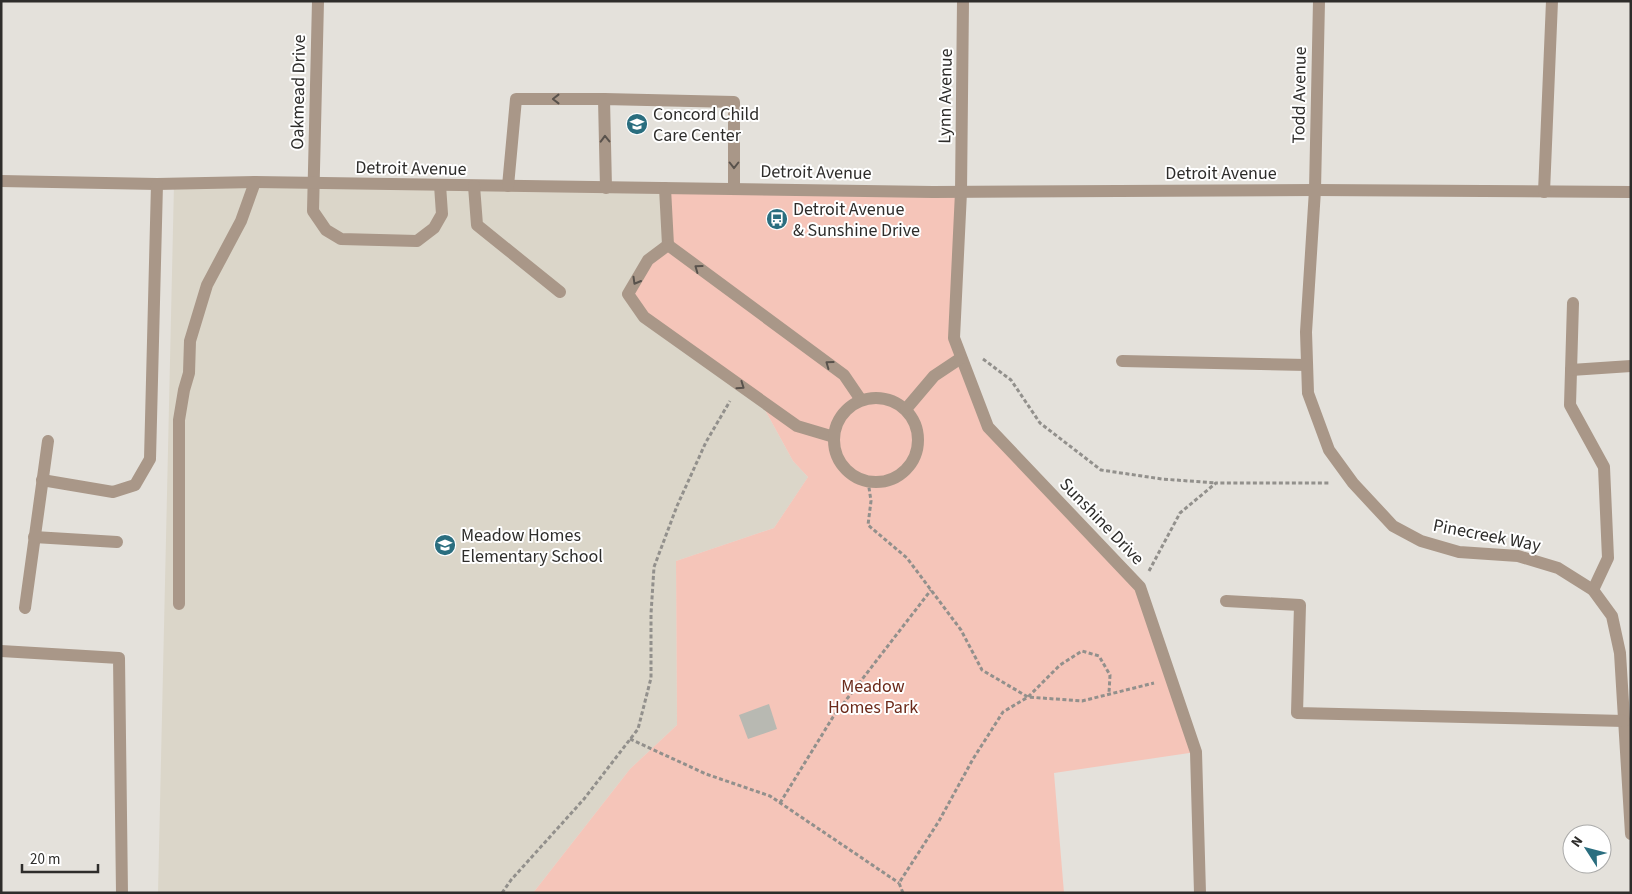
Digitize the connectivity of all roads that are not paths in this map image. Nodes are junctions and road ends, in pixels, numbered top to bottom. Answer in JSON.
{"nodes":[{"id":1,"x":318,"y":1,"type":"edge"},
{"id":2,"x":963,"y":1,"type":"edge"},
{"id":3,"x":1319,"y":1,"type":"edge"},
{"id":4,"x":1552,"y":1,"type":"edge"},
{"id":5,"x":604,"y":99,"type":"junction"},
{"id":6,"x":1,"y":180,"type":"edge"},
{"id":7,"x":255,"y":182,"type":"junction"},
{"id":8,"x":157,"y":184,"type":"junction"},
{"id":9,"x":314,"y":184,"type":"junction"},
{"id":10,"x":440,"y":185,"type":"junction"},
{"id":11,"x":474,"y":186,"type":"junction"},
{"id":12,"x":508,"y":186,"type":"junction"},
{"id":13,"x":606,"y":188,"type":"junction"},
{"id":14,"x":665,"y":188,"type":"junction"},
{"id":15,"x":734,"y":189,"type":"junction"},
{"id":16,"x":1315,"y":190,"type":"junction"},
{"id":17,"x":961,"y":192,"type":"junction"},
{"id":18,"x":1544,"y":192,"type":"junction"},
{"id":19,"x":1631,"y":192,"type":"edge"},
{"id":20,"x":668,"y":245,"type":"junction"},
{"id":21,"x":560,"y":292,"type":"dead end"},
{"id":22,"x":1573,"y":303,"type":"dead end"},
{"id":23,"x":961,"y":358,"type":"junction"},
{"id":24,"x":1122,"y":361,"type":"dead end"},
{"id":25,"x":1307,"y":365,"type":"junction"},
{"id":26,"x":1631,"y":366,"type":"edge"},
{"id":27,"x":1571,"y":370,"type":"junction"},
{"id":28,"x":861,"y":400,"type":"junction"},
{"id":29,"x":906,"y":409,"type":"junction"},
{"id":30,"x":834,"y":437,"type":"junction"},
{"id":31,"x":48,"y":441,"type":"dead end"},
{"id":32,"x":42,"y":480,"type":"junction"},
{"id":33,"x":34,"y":537,"type":"junction"},
{"id":34,"x":117,"y":542,"type":"dead end"},
{"id":35,"x":1593,"y":590,"type":"junction"},
{"id":36,"x":1226,"y":601,"type":"dead end"},
{"id":37,"x":179,"y":604,"type":"dead end"},
{"id":38,"x":25,"y":608,"type":"dead end"},
{"id":39,"x":1,"y":651,"type":"edge"},
{"id":40,"x":1624,"y":721,"type":"junction"},
{"id":41,"x":1631,"y":834,"type":"edge"},
{"id":42,"x":122,"y":893,"type":"edge"},
{"id":43,"x":1200,"y":893,"type":"edge"}],
"edges":[{"from":1,"to":9,"type":"street","name":"Oakmead Drive"},
{"from":2,"to":17,"type":"street","name":"Lynn Avenue"},
{"from":3,"to":16,"type":"street","name":"Todd Avenue"},
{"from":4,"to":18,"type":"street"},
{"from":5,"to":12,"type":"street","one_way":true},
{"from":13,"to":5,"type":"street","one_way":true},
{"from":5,"to":15,"type":"street","one_way":true},
{"from":6,"to":8,"type":"street","name":"Detroit Avenue"},
{"from":7,"to":8,"type":"street","name":"Detroit Avenue"},
{"from":7,"to":9,"type":"street","name":"Detroit Avenue"},
{"from":7,"to":37,"type":"street"},
{"from":8,"to":32,"type":"street"},
{"from":9,"to":10,"type":"street","name":"Detroit Avenue"},
{"from":9,"to":10,"type":"street","name":"Oakmead Drive"},
{"from":10,"to":11,"type":"street","name":"Detroit Avenue"},
{"from":11,"to":12,"type":"street","name":"Detroit Avenue"},
{"from":11,"to":21,"type":"street"},
{"from":12,"to":13,"type":"street","name":"Detroit Avenue"},
{"from":13,"to":14,"type":"street","name":"Detroit Avenue"},
{"from":14,"to":15,"type":"street","name":"Detroit Avenue"},
{"from":14,"to":20,"type":"street"},
{"from":15,"to":17,"type":"street","name":"Detroit Avenue"},
{"from":16,"to":17,"type":"street","name":"Detroit Avenue"},
{"from":16,"to":18,"type":"street","name":"Detroit Avenue"},
{"from":16,"to":25,"type":"street","name":"Pinecreek Way"},
{"from":17,"to":23,"type":"street","name":"Sunshine Drive"},
{"from":18,"to":19,"type":"street","name":"Detroit Avenue"},
{"from":28,"to":20,"type":"street","one_way":true},
{"from":20,"to":30,"type":"street","one_way":true},
{"from":22,"to":27,"type":"street"},
{"from":23,"to":29,"type":"street"},
{"from":23,"to":43,"type":"street","name":"Sunshine Drive"},
{"from":24,"to":25,"type":"street"},
{"from":25,"to":35,"type":"street","name":"Pinecreek Way"},
{"from":26,"to":27,"type":"street"},
{"from":27,"to":35,"type":"street"},
{"from":28,"to":29,"type":"street"},
{"from":28,"to":30,"type":"street"},
{"from":29,"to":30,"type":"street"},
{"from":31,"to":32,"type":"street"},
{"from":32,"to":33,"type":"street"},
{"from":33,"to":34,"type":"street"},
{"from":33,"to":38,"type":"street"},
{"from":35,"to":40,"type":"street","name":"Pinecreek Way"},
{"from":36,"to":40,"type":"street"},
{"from":39,"to":42,"type":"street"},
{"from":40,"to":41,"type":"street","name":"Pinecreek Way"}]}
